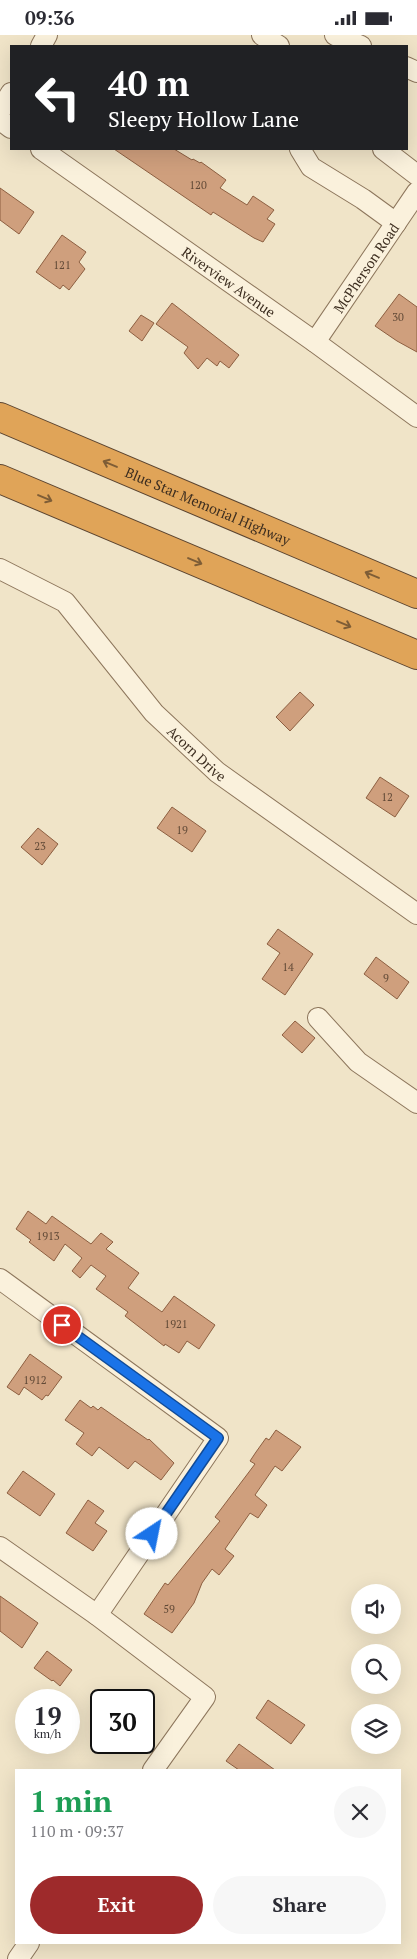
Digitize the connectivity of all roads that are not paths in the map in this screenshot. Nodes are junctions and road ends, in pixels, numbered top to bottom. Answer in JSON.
{"nodes":[{"id":1,"x":262,"y":35,"type":"edge"},
{"id":2,"x":335,"y":35,"type":"edge"},
{"id":3,"x":277,"y":45,"type":"edge"},
{"id":4,"x":359,"y":45,"type":"edge"},
{"id":5,"x":10,"y":95,"type":"edge"},
{"id":6,"x":0,"y":111,"type":"edge"},
{"id":7,"x":42,"y":150,"type":"edge"},
{"id":8,"x":301,"y":150,"type":"edge"},
{"id":9,"x":384,"y":150,"type":"edge"},
{"id":10,"x":417,"y":175,"type":"edge"},
{"id":11,"x":417,"y":193,"type":"edge"},
{"id":12,"x":396,"y":223,"type":"junction"},
{"id":13,"x":315,"y":342,"type":"junction"},
{"id":14,"x":0,"y":417,"type":"edge"},
{"id":15,"x":417,"y":417,"type":"edge"},
{"id":16,"x":0,"y":479,"type":"edge"},
{"id":17,"x":0,"y":569,"type":"edge"},
{"id":18,"x":417,"y":594,"type":"edge"},
{"id":19,"x":417,"y":655,"type":"edge"},
{"id":20,"x":417,"y":914,"type":"edge"},
{"id":21,"x":318,"y":1018,"type":"dead end"},
{"id":22,"x":417,"y":1103,"type":"edge"},
{"id":23,"x":0,"y":1279,"type":"edge"},
{"id":24,"x":0,"y":1547,"type":"edge"},
{"id":25,"x":97,"y":1615,"type":"junction"},
{"id":26,"x":154,"y":1769,"type":"edge"},
{"id":27,"x":28,"y":1944,"type":"edge"},
{"id":28,"x":18,"y":1959,"type":"edge"}],
"edges":[{"from":1,"to":3,"type":"street"},
{"from":2,"to":4,"type":"street"},
{"from":5,"to":6,"type":"street"},
{"from":7,"to":13,"type":"street","name":"Riverview Avenue"},
{"from":8,"to":12,"type":"street"},
{"from":9,"to":10,"type":"street"},
{"from":11,"to":12,"type":"street","name":"McPherson Road"},
{"from":12,"to":13,"type":"street","name":"McPherson Road"},
{"from":13,"to":15,"type":"street","name":"Riverview Avenue"},
{"from":18,"to":14,"type":"highway","name":"Blue Star Memorial Highway","one_way":true},
{"from":16,"to":19,"type":"highway","one_way":true},
{"from":17,"to":20,"type":"street","name":"Acorn Drive"},
{"from":21,"to":22,"type":"street"},
{"from":23,"to":25,"type":"street"},
{"from":24,"to":25,"type":"street"},
{"from":25,"to":26,"type":"street"},
{"from":27,"to":28,"type":"street"}]}
